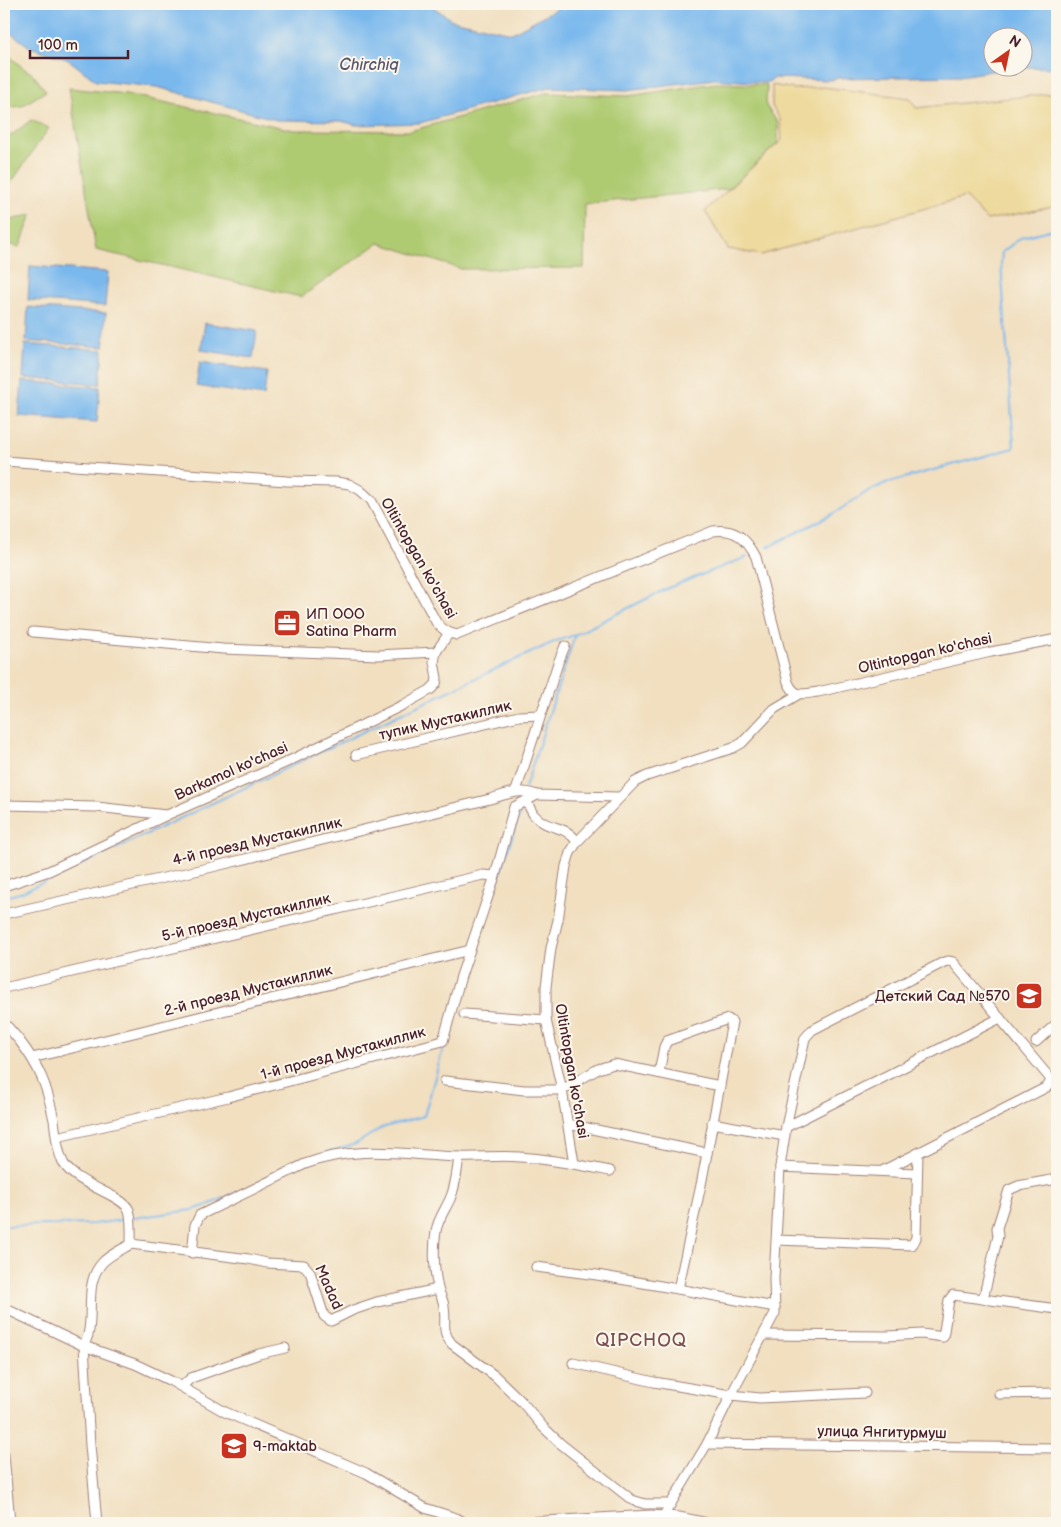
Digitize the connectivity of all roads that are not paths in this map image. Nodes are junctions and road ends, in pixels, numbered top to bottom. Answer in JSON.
{"nodes":[{"id":1,"x":4,"y":461,"type":"edge"},
{"id":2,"x":32,"y":632,"type":"dead end"},
{"id":3,"x":449,"y":633,"type":"junction"},
{"id":4,"x":1057,"y":639,"type":"edge"},
{"id":5,"x":565,"y":646,"type":"dead end"},
{"id":6,"x":436,"y":652,"type":"junction"},
{"id":7,"x":799,"y":694,"type":"junction"},
{"id":8,"x":540,"y":715,"type":"junction"},
{"id":9,"x":356,"y":755,"type":"dead end"},
{"id":10,"x":513,"y":792,"type":"junction"},
{"id":11,"x":537,"y":795,"type":"junction"},
{"id":12,"x":619,"y":797,"type":"junction"},
{"id":13,"x":526,"y":802,"type":"junction"},
{"id":14,"x":4,"y":806,"type":"edge"},
{"id":15,"x":514,"y":807,"type":"junction"},
{"id":16,"x":167,"y":815,"type":"junction"},
{"id":17,"x":577,"y":842,"type":"junction"},
{"id":18,"x":495,"y":876,"type":"junction"},
{"id":19,"x":4,"y":886,"type":"edge"},
{"id":20,"x":4,"y":914,"type":"edge"},
{"id":21,"x":470,"y":950,"type":"junction"},
{"id":22,"x":4,"y":988,"type":"edge"},
{"id":23,"x":464,"y":1014,"type":"dead end"},
{"id":24,"x":1000,"y":1018,"type":"junction"},
{"id":25,"x":546,"y":1020,"type":"junction"},
{"id":26,"x":4,"y":1023,"type":"edge"},
{"id":27,"x":1057,"y":1023,"type":"edge"},
{"id":28,"x":1036,"y":1042,"type":"dead end"},
{"id":29,"x":32,"y":1058,"type":"junction"},
{"id":30,"x":659,"y":1073,"type":"junction"},
{"id":31,"x":445,"y":1081,"type":"dead end"},
{"id":32,"x":720,"y":1086,"type":"junction"},
{"id":33,"x":562,"y":1090,"type":"junction"},
{"id":34,"x":712,"y":1123,"type":"junction"},
{"id":35,"x":568,"y":1124,"type":"junction"},
{"id":36,"x":786,"y":1132,"type":"junction"},
{"id":37,"x":57,"y":1137,"type":"junction"},
{"id":38,"x":707,"y":1152,"type":"junction"},
{"id":39,"x":918,"y":1153,"type":"junction"},
{"id":40,"x":458,"y":1157,"type":"junction"},
{"id":41,"x":574,"y":1163,"type":"junction"},
{"id":42,"x":780,"y":1167,"type":"junction"},
{"id":43,"x":610,"y":1171,"type":"dead end"},
{"id":44,"x":881,"y":1172,"type":"junction"},
{"id":45,"x":917,"y":1173,"type":"junction"},
{"id":46,"x":1057,"y":1179,"type":"edge"},
{"id":47,"x":776,"y":1240,"type":"junction"},
{"id":48,"x":131,"y":1244,"type":"junction"},
{"id":49,"x":192,"y":1253,"type":"junction"},
{"id":50,"x":536,"y":1267,"type":"dead end"},
{"id":51,"x":438,"y":1289,"type":"junction"},
{"id":52,"x":678,"y":1289,"type":"junction"},
{"id":53,"x":983,"y":1299,"type":"junction"},
{"id":54,"x":775,"y":1307,"type":"junction"},
{"id":55,"x":4,"y":1308,"type":"edge"},
{"id":56,"x":1057,"y":1309,"type":"edge"},
{"id":57,"x":764,"y":1335,"type":"junction"},
{"id":58,"x":84,"y":1346,"type":"junction"},
{"id":59,"x":285,"y":1348,"type":"dead end"},
{"id":60,"x":573,"y":1363,"type":"dead end"},
{"id":61,"x":182,"y":1386,"type":"junction"},
{"id":62,"x":1057,"y":1393,"type":"edge"},
{"id":63,"x":865,"y":1394,"type":"dead end"},
{"id":64,"x":999,"y":1394,"type":"dead end"},
{"id":65,"x":731,"y":1395,"type":"junction"},
{"id":66,"x":707,"y":1444,"type":"junction"},
{"id":67,"x":1057,"y":1448,"type":"edge"},
{"id":68,"x":4,"y":1455,"type":"edge"},
{"id":69,"x":5,"y":1488,"type":"edge"},
{"id":70,"x":671,"y":1504,"type":"junction"},
{"id":71,"x":664,"y":1515,"type":"junction"},
{"id":72,"x":10,"y":1523,"type":"edge"},
{"id":73,"x":97,"y":1523,"type":"edge"},
{"id":74,"x":466,"y":1523,"type":"edge"},
{"id":75,"x":509,"y":1523,"type":"edge"},
{"id":76,"x":708,"y":1523,"type":"edge"}],
"edges":[{"from":1,"to":3,"type":"street","name":"Oltintopgan ko'chasi"},
{"from":2,"to":6,"type":"street"},
{"from":3,"to":6,"type":"street"},
{"from":3,"to":7,"type":"street","name":"Oltintopgan ko'chasi"},
{"from":4,"to":7,"type":"street","name":"Oltintopgan ko'chasi"},
{"from":5,"to":8,"type":"street"},
{"from":6,"to":16,"type":"street","name":"Barkamol ko'chasi"},
{"from":7,"to":12,"type":"street","name":"Oltintopgan ko'chasi"},
{"from":8,"to":9,"type":"street","name":"тупик Мустакиллик"},
{"from":8,"to":10,"type":"street"},
{"from":10,"to":11,"type":"street"},
{"from":10,"to":15,"type":"street"},
{"from":10,"to":20,"type":"street","name":"4-й проезд Мустакиллик"},
{"from":11,"to":12,"type":"street"},
{"from":11,"to":13,"type":"street"},
{"from":12,"to":17,"type":"street","name":"Oltintopgan ko'chasi"},
{"from":13,"to":15,"type":"street"},
{"from":13,"to":17,"type":"street"},
{"from":14,"to":16,"type":"street"},
{"from":15,"to":18,"type":"street","name":"1-й проезд Мустакиллик"},
{"from":16,"to":19,"type":"street","name":"Barkamol ko'chasi"},
{"from":17,"to":25,"type":"street","name":"Oltintopgan ko'chasi"},
{"from":18,"to":21,"type":"street","name":"1-й проезд Мустакиллик"},
{"from":18,"to":22,"type":"street","name":"5-й проезд Мустакиллик"},
{"from":21,"to":29,"type":"street","name":"2-й проезд Мустакиллик"},
{"from":21,"to":37,"type":"street","name":"1-й проезд Мустакиллик"},
{"from":23,"to":25,"type":"street"},
{"from":24,"to":36,"type":"street"},
{"from":24,"to":36,"type":"street"},
{"from":24,"to":39,"type":"street"},
{"from":25,"to":33,"type":"street","name":"Oltintopgan ko'chasi"},
{"from":26,"to":29,"type":"street"},
{"from":27,"to":28,"type":"street"},
{"from":29,"to":37,"type":"street"},
{"from":30,"to":32,"type":"street"},
{"from":30,"to":32,"type":"street"},
{"from":30,"to":33,"type":"street"},
{"from":31,"to":33,"type":"street"},
{"from":32,"to":34,"type":"street"},
{"from":33,"to":35,"type":"street","name":"Oltintopgan ko'chasi"},
{"from":34,"to":36,"type":"street"},
{"from":34,"to":38,"type":"street"},
{"from":35,"to":38,"type":"street"},
{"from":35,"to":41,"type":"street","name":"Oltintopgan ko'chasi"},
{"from":36,"to":42,"type":"street"},
{"from":37,"to":48,"type":"street"},
{"from":38,"to":52,"type":"street"},
{"from":39,"to":44,"type":"street"},
{"from":39,"to":45,"type":"street"},
{"from":40,"to":41,"type":"street"},
{"from":40,"to":49,"type":"street"},
{"from":40,"to":51,"type":"street"},
{"from":41,"to":43,"type":"street"},
{"from":42,"to":44,"type":"street"},
{"from":42,"to":47,"type":"street"},
{"from":44,"to":45,"type":"street"},
{"from":45,"to":47,"type":"street"},
{"from":46,"to":53,"type":"street"},
{"from":47,"to":54,"type":"street"},
{"from":48,"to":49,"type":"street","name":"Madad"},
{"from":48,"to":58,"type":"street"},
{"from":49,"to":51,"type":"street","name":"Madad"},
{"from":50,"to":52,"type":"street"},
{"from":51,"to":70,"type":"street"},
{"from":52,"to":54,"type":"street"},
{"from":53,"to":56,"type":"street"},
{"from":53,"to":57,"type":"street"},
{"from":54,"to":57,"type":"street"},
{"from":55,"to":58,"type":"street"},
{"from":57,"to":65,"type":"street"},
{"from":58,"to":61,"type":"street"},
{"from":58,"to":73,"type":"street"},
{"from":59,"to":61,"type":"street"},
{"from":60,"to":65,"type":"street"},
{"from":61,"to":74,"type":"street"},
{"from":62,"to":64,"type":"street"},
{"from":63,"to":65,"type":"street"},
{"from":65,"to":66,"type":"street"},
{"from":66,"to":67,"type":"street","name":"улица Янгитурмуш"},
{"from":66,"to":70,"type":"street"},
{"from":68,"to":69,"type":"street"},
{"from":69,"to":72,"type":"street"},
{"from":70,"to":71,"type":"street"},
{"from":71,"to":75,"type":"street"},
{"from":71,"to":76,"type":"street"}]}
